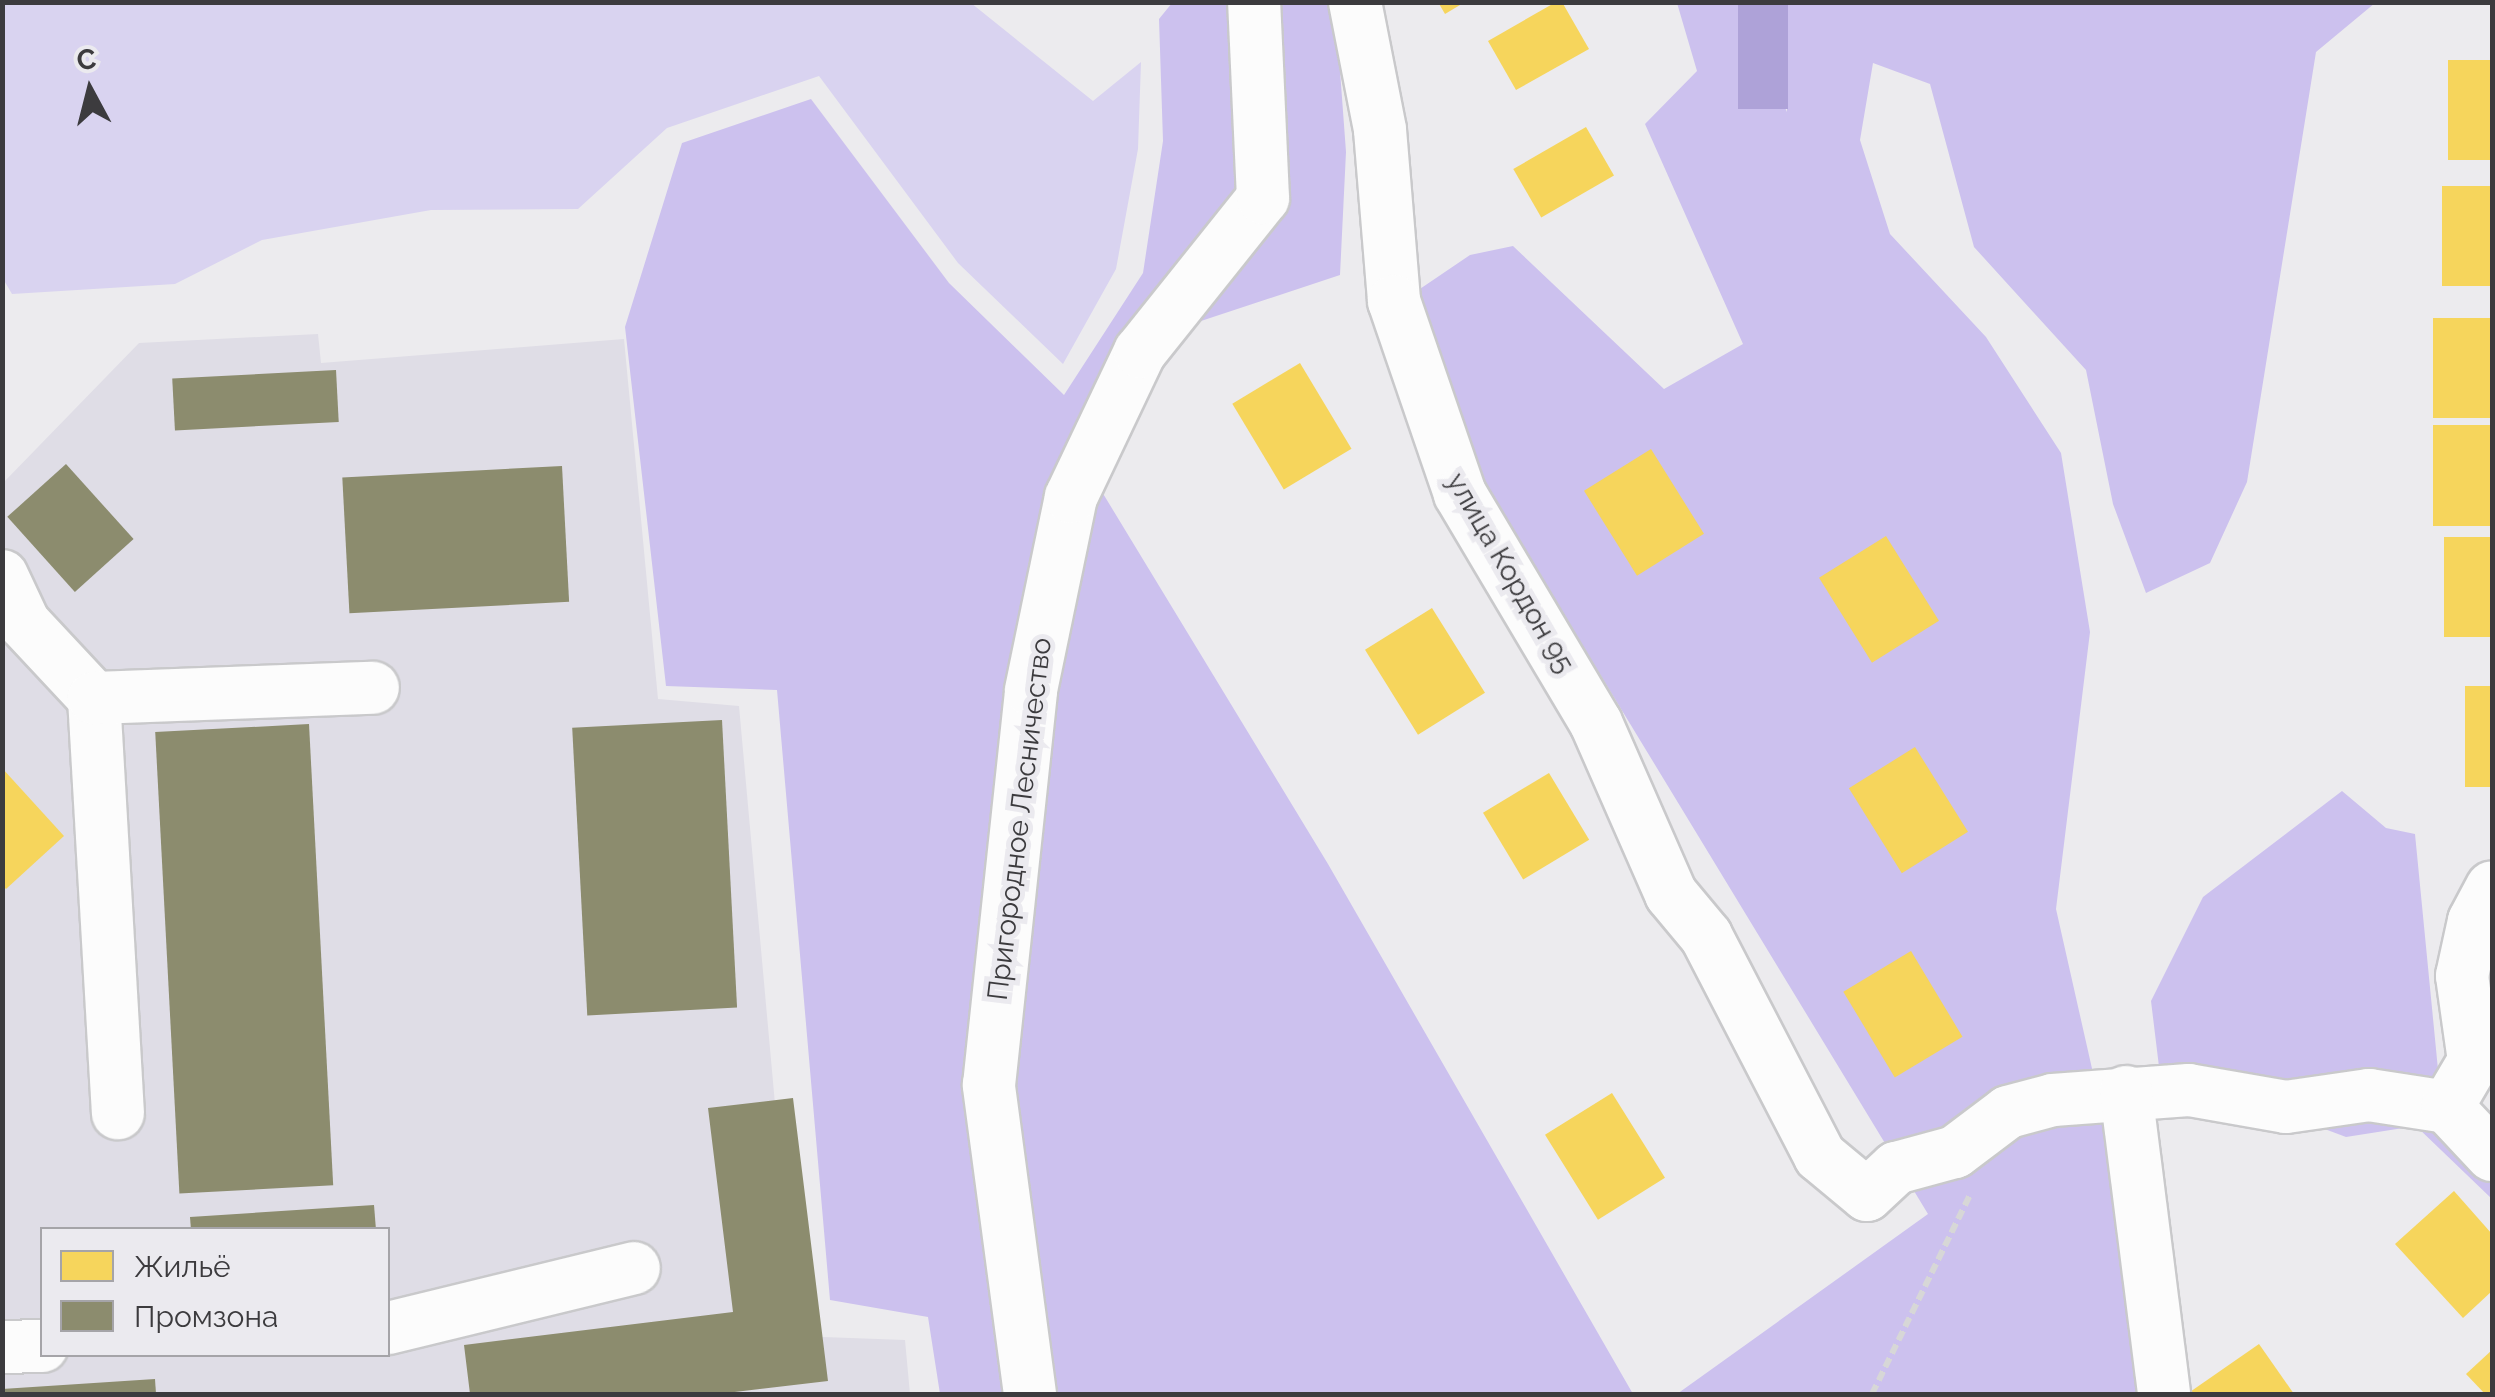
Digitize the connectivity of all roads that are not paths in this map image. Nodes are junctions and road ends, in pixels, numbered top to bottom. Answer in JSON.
{"nodes":[{"id":1,"x":1254,"y":2,"type":"edge"},
{"id":2,"x":1355,"y":2,"type":"edge"},
{"id":3,"x":2,"y":576,"type":"edge"},
{"id":4,"x":372,"y":688,"type":"dead end"},
{"id":5,"x":94,"y":698,"type":"junction"},
{"id":6,"x":2492,"y":887,"type":"edge"},
{"id":7,"x":2126,"y":1092,"type":"junction"},
{"id":8,"x":2447,"y":1106,"type":"junction"},
{"id":9,"x":118,"y":1113,"type":"dead end"},
{"id":10,"x":2492,"y":1155,"type":"edge"},
{"id":11,"x":634,"y":1268,"type":"dead end"},
{"id":12,"x":390,"y":1328,"type":"edge"},
{"id":13,"x":40,"y":1346,"type":"edge"},
{"id":14,"x":2,"y":1347,"type":"edge"},
{"id":15,"x":1030,"y":1394,"type":"edge"},
{"id":16,"x":2164,"y":1394,"type":"edge"}],
"edges":[{"from":1,"to":15,"type":"street","name":"Пригородное Лесничество"},
{"from":2,"to":7,"type":"street","name":"улица Кордон 95"},
{"from":3,"to":5,"type":"street"},
{"from":4,"to":5,"type":"street"},
{"from":5,"to":9,"type":"street"},
{"from":6,"to":8,"type":"street"},
{"from":7,"to":8,"type":"street"},
{"from":7,"to":16,"type":"street"},
{"from":8,"to":10,"type":"street"},
{"from":11,"to":12,"type":"street"},
{"from":13,"to":14,"type":"street"}]}
